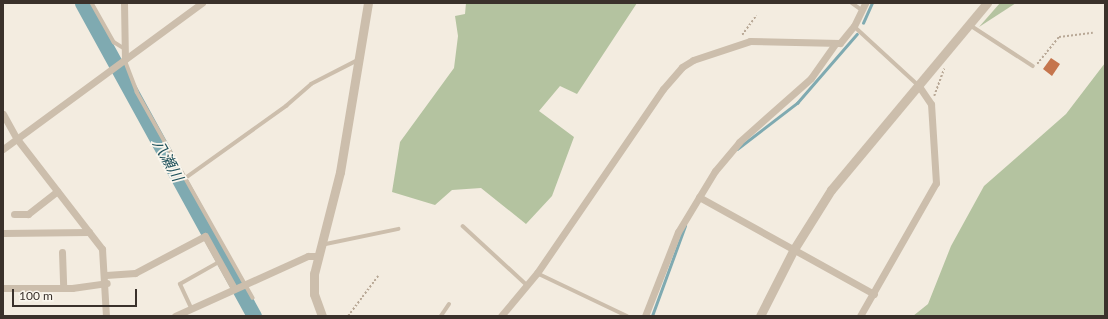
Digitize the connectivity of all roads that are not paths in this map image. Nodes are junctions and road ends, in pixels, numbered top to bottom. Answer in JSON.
{"nodes":[{"id":1,"x":92,"y":3,"type":"edge"},
{"id":2,"x":124,"y":3,"type":"edge"},
{"id":3,"x":202,"y":3,"type":"edge"},
{"id":4,"x":368,"y":3,"type":"edge"},
{"id":5,"x":852,"y":3,"type":"edge"},
{"id":6,"x":982,"y":5,"type":"edge"},
{"id":7,"x":863,"y":6,"type":"edge"},
{"id":8,"x":969,"y":24,"type":"junction"},
{"id":9,"x":854,"y":26,"type":"junction"},
{"id":10,"x":835,"y":44,"type":"junction"},
{"id":11,"x":125,"y":49,"type":"junction"},
{"id":12,"x":360,"y":60,"type":"junction"},
{"id":13,"x":123,"y":61,"type":"junction"},
{"id":14,"x":1034,"y":66,"type":"road end"},
{"id":15,"x":918,"y":85,"type":"junction"},
{"id":16,"x":3,"y":114,"type":"edge"},
{"id":17,"x":17,"y":139,"type":"junction"},
{"id":18,"x":3,"y":149,"type":"edge"},
{"id":19,"x":186,"y":177,"type":"junction"},
{"id":20,"x":57,"y":191,"type":"junction"},
{"id":21,"x":699,"y":197,"type":"junction"},
{"id":22,"x":14,"y":214,"type":"dead end"},
{"id":23,"x":463,"y":226,"type":"dead end"},
{"id":24,"x":398,"y":229,"type":"dead end"},
{"id":25,"x":89,"y":232,"type":"junction"},
{"id":26,"x":3,"y":233,"type":"edge"},
{"id":27,"x":320,"y":245,"type":"junction"},
{"id":28,"x":794,"y":249,"type":"junction"},
{"id":29,"x":62,"y":252,"type":"dead end"},
{"id":30,"x":318,"y":256,"type":"junction"},
{"id":31,"x":219,"y":262,"type":"junction"},
{"id":32,"x":537,"y":273,"type":"junction"},
{"id":33,"x":106,"y":279,"type":"junction"},
{"id":34,"x":239,"y":285,"type":"junction"},
{"id":35,"x":527,"y":285,"type":"junction"},
{"id":36,"x":3,"y":288,"type":"edge"},
{"id":37,"x":63,"y":288,"type":"junction"},
{"id":38,"x":874,"y":294,"type":"junction"},
{"id":39,"x":253,"y":298,"type":"dead end"},
{"id":40,"x":449,"y":304,"type":"dead end"},
{"id":41,"x":191,"y":308,"type":"junction"},
{"id":42,"x":106,"y":316,"type":"edge"},
{"id":43,"x":175,"y":316,"type":"edge"},
{"id":44,"x":322,"y":316,"type":"edge"},
{"id":45,"x":441,"y":316,"type":"edge"},
{"id":46,"x":501,"y":316,"type":"edge"},
{"id":47,"x":627,"y":316,"type":"edge"},
{"id":48,"x":645,"y":316,"type":"edge"},
{"id":49,"x":760,"y":316,"type":"edge"},
{"id":50,"x":860,"y":316,"type":"edge"}],
"edges":[{"from":1,"to":11,"type":"lane"},
{"from":2,"to":11,"type":"street"},
{"from":3,"to":13,"type":"street"},
{"from":4,"to":12,"type":"street"},
{"from":5,"to":7,"type":"lane"},
{"from":6,"to":8,"type":"street"},
{"from":7,"to":9,"type":"street"},
{"from":8,"to":14,"type":"lane"},
{"from":8,"to":15,"type":"street"},
{"from":9,"to":10,"type":"street"},
{"from":9,"to":15,"type":"lane"},
{"from":10,"to":21,"type":"street"},
{"from":10,"to":32,"type":"street"},
{"from":11,"to":13,"type":"street"},
{"from":12,"to":19,"type":"lane"},
{"from":12,"to":27,"type":"street"},
{"from":13,"to":17,"type":"street"},
{"from":13,"to":19,"type":"lane"},
{"from":15,"to":28,"type":"street"},
{"from":15,"to":38,"type":"street"},
{"from":16,"to":17,"type":"street"},
{"from":17,"to":18,"type":"street"},
{"from":17,"to":20,"type":"street"},
{"from":19,"to":34,"type":"lane"},
{"from":20,"to":22,"type":"street"},
{"from":20,"to":25,"type":"street"},
{"from":21,"to":28,"type":"street"},
{"from":21,"to":48,"type":"street"},
{"from":23,"to":35,"type":"lane"},
{"from":24,"to":27,"type":"lane"},
{"from":25,"to":26,"type":"street"},
{"from":25,"to":33,"type":"street"},
{"from":27,"to":30,"type":"street"},
{"from":28,"to":38,"type":"street"},
{"from":28,"to":49,"type":"street"},
{"from":29,"to":37,"type":"street"},
{"from":30,"to":34,"type":"street"},
{"from":30,"to":44,"type":"street"},
{"from":31,"to":33,"type":"street"},
{"from":31,"to":34,"type":"street"},
{"from":31,"to":41,"type":"lane"},
{"from":32,"to":35,"type":"street"},
{"from":32,"to":47,"type":"lane"},
{"from":33,"to":37,"type":"street"},
{"from":33,"to":42,"type":"street"},
{"from":34,"to":39,"type":"lane"},
{"from":34,"to":41,"type":"street"},
{"from":35,"to":46,"type":"street"},
{"from":36,"to":37,"type":"street"},
{"from":38,"to":50,"type":"street"},
{"from":40,"to":45,"type":"lane"},
{"from":41,"to":43,"type":"street"}]}
